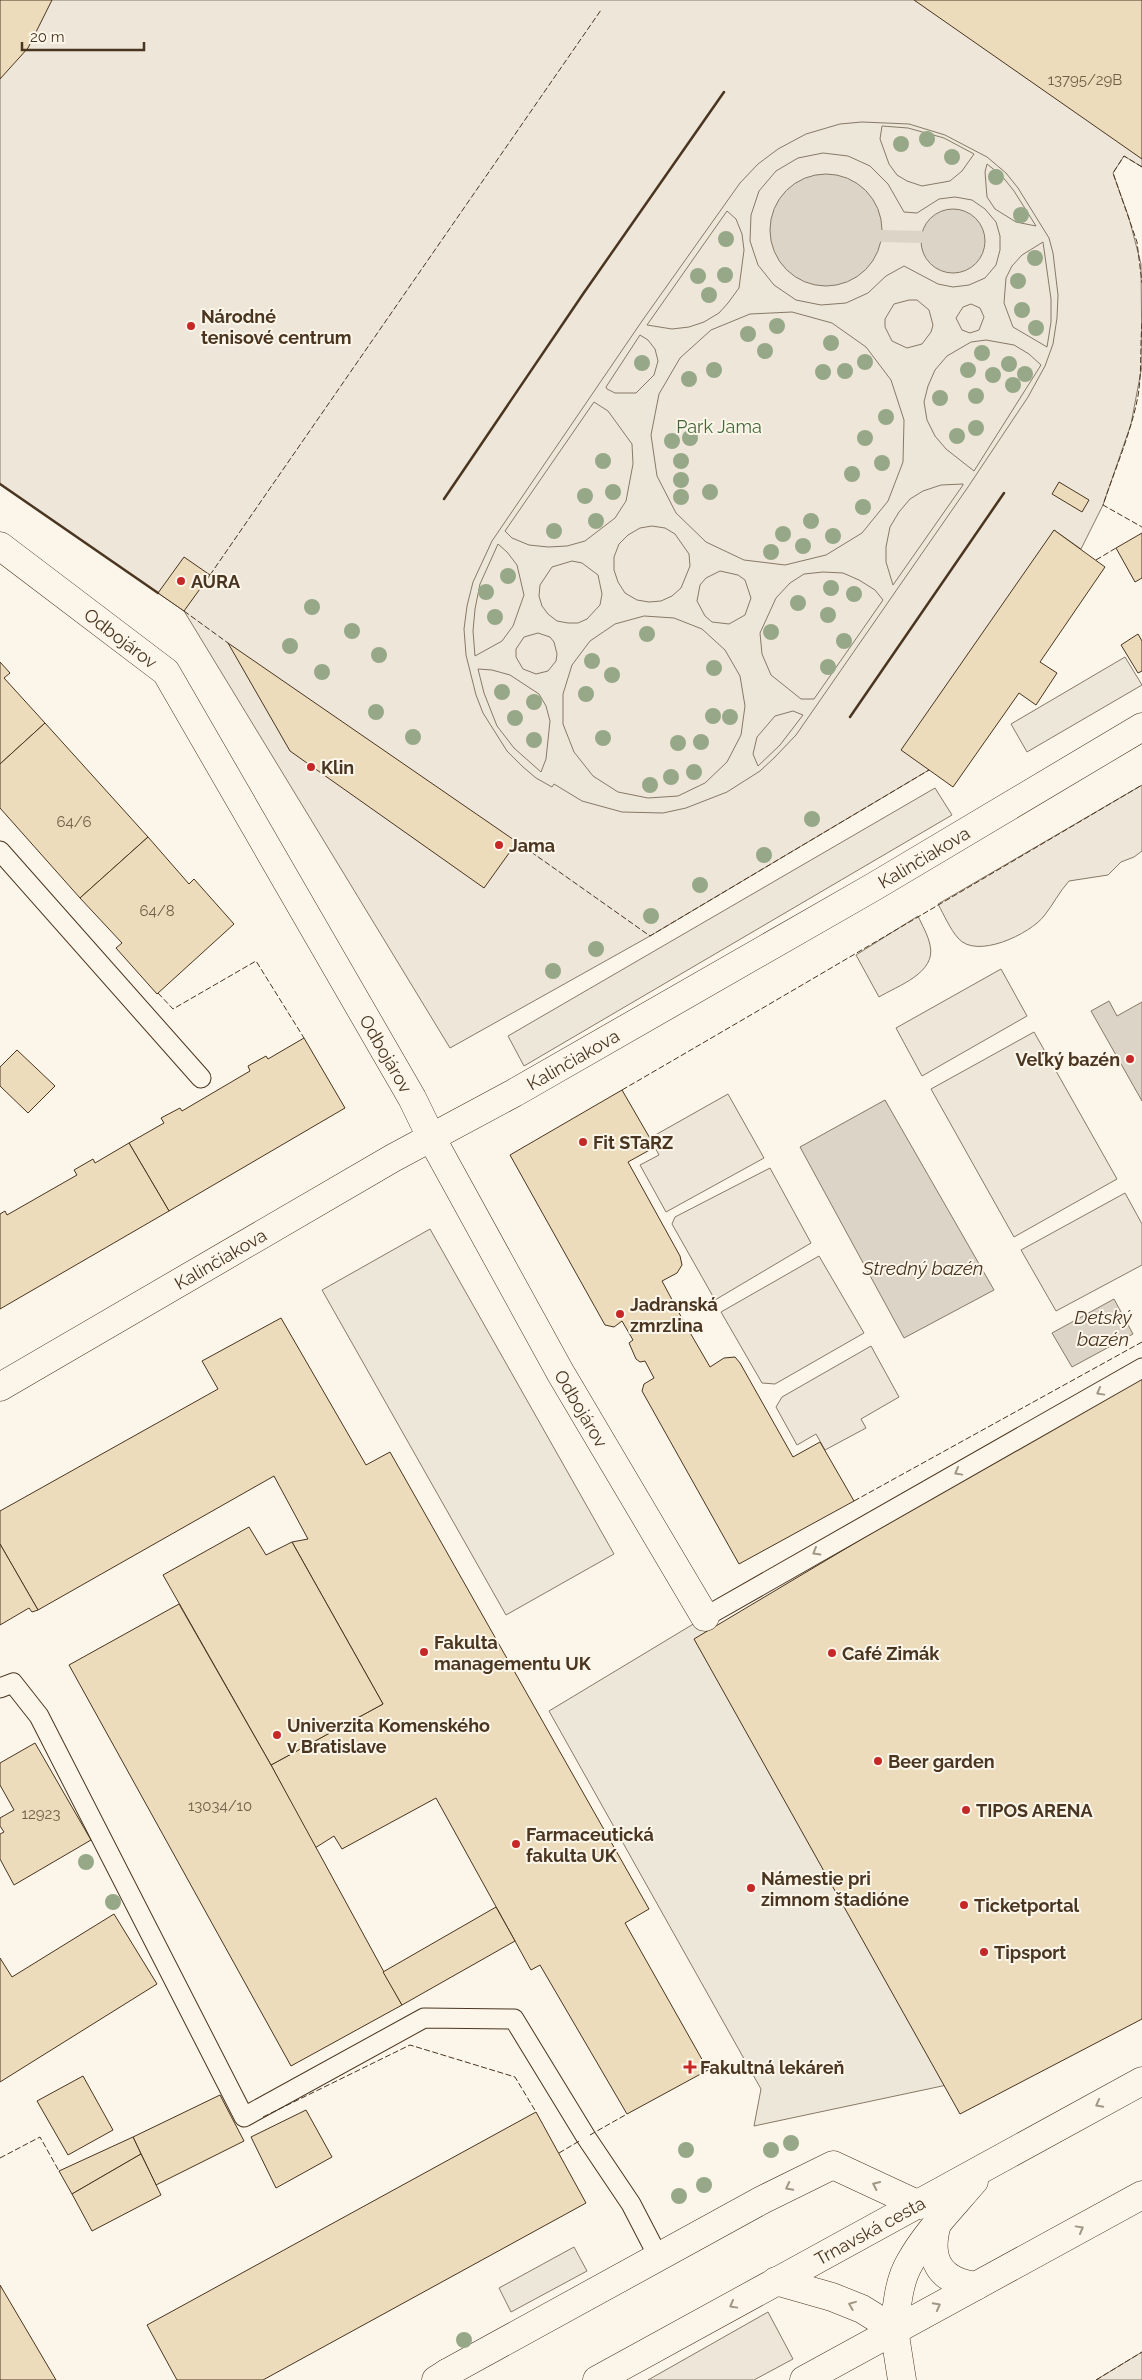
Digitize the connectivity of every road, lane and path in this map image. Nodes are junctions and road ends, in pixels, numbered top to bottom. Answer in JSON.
{"nodes":[{"id":1,"x":0,"y":546,"type":"edge"},
{"id":2,"x":1142,"y":727,"type":"edge"},
{"id":3,"x":0,"y":851,"type":"edge"},
{"id":4,"x":201,"y":1078,"type":"dead end"},
{"id":5,"x":432,"y":1139,"type":"junction"},
{"id":6,"x":1142,"y":1368,"type":"edge"},
{"id":7,"x":0,"y":1386,"type":"edge"},
{"id":8,"x":704,"y":1617,"type":"joint"},
{"id":9,"x":0,"y":1688,"type":"edge"},
{"id":10,"x":1142,"y":2081,"type":"edge"},
{"id":11,"x":1142,"y":2195,"type":"edge"},
{"id":12,"x":928,"y":2215,"type":"junction"},
{"id":13,"x":659,"y":2258,"type":"junction"},
{"id":14,"x":776,"y":2281,"type":"junction"},
{"id":15,"x":976,"y":2286,"type":"junction"},
{"id":16,"x":894,"y":2330,"type":"junction"},
{"id":17,"x":442,"y":2377,"type":"edge"},
{"id":18,"x":597,"y":2380,"type":"edge"},
{"id":19,"x":804,"y":2380,"type":"edge"},
{"id":20,"x":902,"y":2380,"type":"edge"}],
"edges":[{"from":1,"to":5,"type":"street","name":"Odbojárov"},
{"from":2,"to":5,"type":"street","name":"Kalinčiakova"},
{"from":3,"to":4,"type":"lane"},
{"from":5,"to":7,"type":"street","name":"Kalinčiakova"},
{"from":5,"to":8,"type":"street","name":"Odbojárov"},
{"from":6,"to":8,"type":"lane","one_way":true},
{"from":9,"to":13,"type":"lane"},
{"from":10,"to":12,"type":"street","one_way":true},
{"from":15,"to":11,"type":"street","one_way":true},
{"from":12,"to":13,"type":"street","one_way":true},
{"from":12,"to":14,"type":"street","name":"Trnavská cesta"},
{"from":12,"to":15,"type":"street"},
{"from":12,"to":16,"type":"street"},
{"from":13,"to":17,"type":"street"},
{"from":16,"to":14,"type":"street","one_way":true},
{"from":14,"to":18,"type":"street","name":"Trnavská cesta","one_way":true},
{"from":16,"to":15,"type":"street","one_way":true},
{"from":16,"to":19,"type":"street"},
{"from":16,"to":20,"type":"street"}]}
